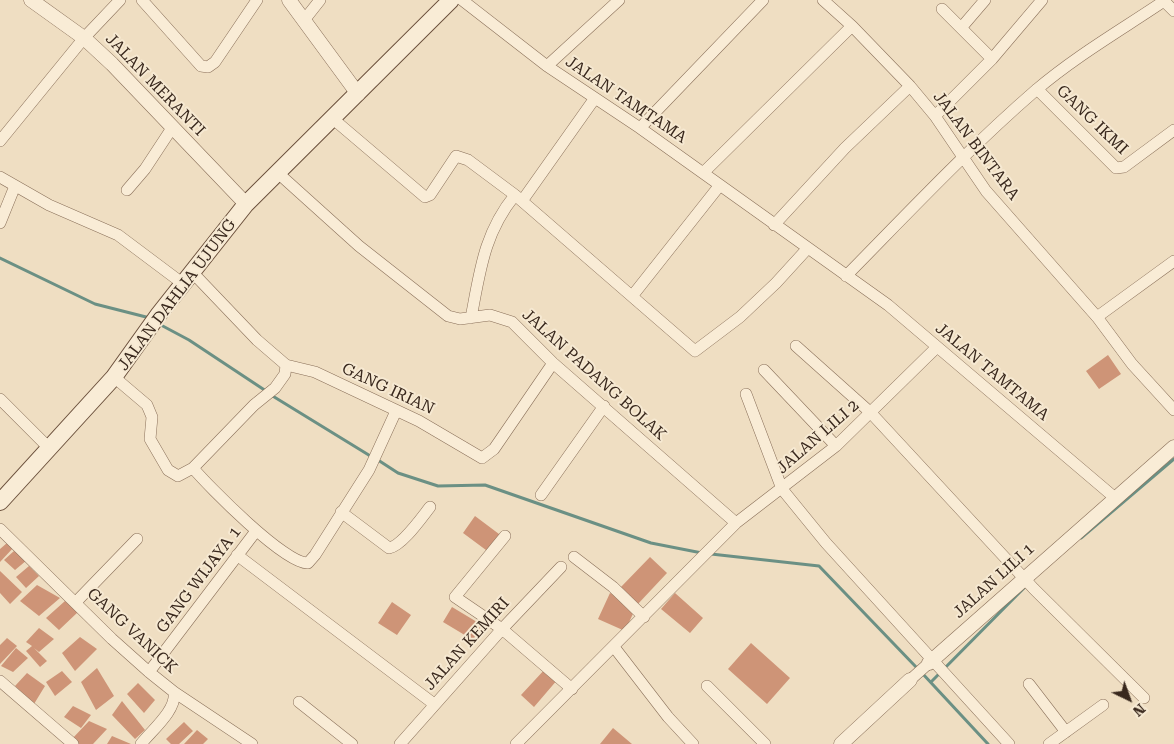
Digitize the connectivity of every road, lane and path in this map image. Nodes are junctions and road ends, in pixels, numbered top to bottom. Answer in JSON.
{"nodes":[{"id":1,"x":32,"y":0,"type":"edge"},
{"id":2,"x":120,"y":0,"type":"edge"},
{"id":3,"x":142,"y":0,"type":"edge"},
{"id":4,"x":257,"y":0,"type":"edge"},
{"id":5,"x":289,"y":0,"type":"edge"},
{"id":6,"x":320,"y":0,"type":"edge"},
{"id":7,"x":451,"y":0,"type":"edge"},
{"id":8,"x":462,"y":0,"type":"edge"},
{"id":9,"x":619,"y":0,"type":"edge"},
{"id":10,"x":763,"y":0,"type":"edge"},
{"id":11,"x":823,"y":0,"type":"edge"},
{"id":12,"x":985,"y":0,"type":"edge"},
{"id":13,"x":1042,"y":0,"type":"edge"},
{"id":14,"x":1163,"y":1,"type":"edge"},
{"id":15,"x":942,"y":9,"type":"dead end"},
{"id":16,"x":1174,"y":11,"type":"edge"},
{"id":17,"x":305,"y":19,"type":"junction"},
{"id":18,"x":852,"y":26,"type":"junction"},
{"id":19,"x":961,"y":28,"type":"junction"},
{"id":20,"x":84,"y":38,"type":"junction"},
{"id":21,"x":992,"y":59,"type":"junction"},
{"id":22,"x":547,"y":66,"type":"junction"},
{"id":23,"x":910,"y":86,"type":"junction"},
{"id":24,"x":1037,"y":89,"type":"junction"},
{"id":25,"x":358,"y":94,"type":"junction"},
{"id":26,"x":595,"y":98,"type":"junction"},
{"id":27,"x":935,"y":116,"type":"junction"},
{"id":28,"x":332,"y":118,"type":"junction"},
{"id":29,"x":4,"y":126,"type":"edge"},
{"id":30,"x":172,"y":128,"type":"junction"},
{"id":31,"x":640,"y":128,"type":"junction"},
{"id":32,"x":1174,"y":130,"type":"edge"},
{"id":33,"x":0,"y":141,"type":"edge"},
{"id":34,"x":962,"y":158,"type":"junction"},
{"id":35,"x":278,"y":173,"type":"junction"},
{"id":36,"x":703,"y":174,"type":"junction"},
{"id":37,"x":0,"y":177,"type":"edge"},
{"id":38,"x":720,"y":185,"type":"junction"},
{"id":39,"x":15,"y":186,"type":"junction"},
{"id":40,"x":127,"y":190,"type":"dead end"},
{"id":41,"x":518,"y":198,"type":"junction"},
{"id":42,"x":246,"y":204,"type":"junction"},
{"id":43,"x":0,"y":223,"type":"edge"},
{"id":44,"x":774,"y":225,"type":"junction"},
{"id":45,"x":807,"y":249,"type":"junction"},
{"id":46,"x":1174,"y":261,"type":"edge"},
{"id":47,"x":846,"y":276,"type":"junction"},
{"id":48,"x":188,"y":278,"type":"junction"},
{"id":49,"x":633,"y":295,"type":"junction"},
{"id":50,"x":1097,"y":316,"type":"junction"},
{"id":51,"x":471,"y":318,"type":"junction"},
{"id":52,"x":796,"y":346,"type":"dead end"},
{"id":53,"x":937,"y":347,"type":"junction"},
{"id":54,"x":553,"y":363,"type":"junction"},
{"id":55,"x":286,"y":365,"type":"junction"},
{"id":56,"x":764,"y":370,"type":"dead end"},
{"id":57,"x":114,"y":377,"type":"junction"},
{"id":58,"x":746,"y":394,"type":"dead end"},
{"id":59,"x":0,"y":400,"type":"edge"},
{"id":60,"x":604,"y":406,"type":"junction"},
{"id":61,"x":1174,"y":410,"type":"edge"},
{"id":62,"x":396,"y":411,"type":"junction"},
{"id":63,"x":871,"y":413,"type":"junction"},
{"id":64,"x":836,"y":446,"type":"junction"},
{"id":65,"x":1174,"y":447,"type":"edge"},
{"id":66,"x":48,"y":448,"type":"junction"},
{"id":67,"x":193,"y":468,"type":"junction"},
{"id":68,"x":782,"y":489,"type":"junction"},
{"id":69,"x":541,"y":495,"type":"dead end"},
{"id":70,"x":1114,"y":497,"type":"junction"},
{"id":71,"x":0,"y":502,"type":"edge"},
{"id":72,"x":430,"y":507,"type":"dead end"},
{"id":73,"x":341,"y":512,"type":"junction"},
{"id":74,"x":736,"y":523,"type":"junction"},
{"id":75,"x":0,"y":529,"type":"edge"},
{"id":76,"x":256,"y":531,"type":"junction"},
{"id":77,"x":505,"y":536,"type":"dead end"},
{"id":78,"x":137,"y":539,"type":"dead end"},
{"id":79,"x":237,"y":555,"type":"junction"},
{"id":80,"x":574,"y":557,"type":"dead end"},
{"id":81,"x":561,"y":567,"type":"dead end"},
{"id":82,"x":1024,"y":578,"type":"junction"},
{"id":83,"x":76,"y":602,"type":"junction"},
{"id":84,"x":644,"y":617,"type":"junction"},
{"id":85,"x":502,"y":628,"type":"junction"},
{"id":86,"x":614,"y":647,"type":"junction"},
{"id":87,"x":934,"y":663,"type":"junction"},
{"id":88,"x":149,"y":672,"type":"junction"},
{"id":89,"x":910,"y":680,"type":"joint"},
{"id":90,"x":0,"y":681,"type":"edge"},
{"id":91,"x":1030,"y":684,"type":"dead end"},
{"id":92,"x":708,"y":686,"type":"dead end"},
{"id":93,"x":572,"y":688,"type":"junction"},
{"id":94,"x":174,"y":692,"type":"junction"},
{"id":95,"x":1144,"y":698,"type":"dead end"},
{"id":96,"x":299,"y":702,"type":"dead end"},
{"id":97,"x":434,"y":704,"type":"junction"},
{"id":98,"x":1103,"y":706,"type":"dead end"},
{"id":99,"x":1066,"y":732,"type":"junction"},
{"id":100,"x":73,"y":744,"type":"edge"},
{"id":101,"x":141,"y":744,"type":"edge"},
{"id":102,"x":252,"y":744,"type":"edge"},
{"id":103,"x":352,"y":744,"type":"edge"},
{"id":104,"x":400,"y":744,"type":"edge"},
{"id":105,"x":516,"y":744,"type":"edge"},
{"id":106,"x":693,"y":744,"type":"edge"},
{"id":107,"x":765,"y":744,"type":"edge"},
{"id":108,"x":841,"y":744,"type":"edge"},
{"id":109,"x":1009,"y":744,"type":"edge"},
{"id":110,"x":1049,"y":744,"type":"edge"}],
"edges":[{"from":1,"to":20,"type":"street","name":"JALAN MERANTI"},
{"from":2,"to":20,"type":"street"},
{"from":3,"to":4,"type":"street"},
{"from":5,"to":17,"type":"street"},
{"from":6,"to":17,"type":"street"},
{"from":7,"to":25,"type":"main road","name":"JALAN DAHLIA UJUNG"},
{"from":8,"to":22,"type":"street","name":"JALAN TAMTAMA"},
{"from":9,"to":22,"type":"street"},
{"from":10,"to":31,"type":"street"},
{"from":11,"to":18,"type":"street","name":"JALAN BINTARA"},
{"from":12,"to":19,"type":"street"},
{"from":13,"to":21,"type":"street"},
{"from":14,"to":16,"type":"street"},
{"from":14,"to":24,"type":"street"},
{"from":15,"to":19,"type":"street"},
{"from":17,"to":25,"type":"street"},
{"from":18,"to":23,"type":"street","name":"JALAN BINTARA"},
{"from":18,"to":36,"type":"street"},
{"from":19,"to":21,"type":"street"},
{"from":20,"to":29,"type":"street"},
{"from":20,"to":30,"type":"street","name":"JALAN MERANTI"},
{"from":21,"to":27,"type":"street"},
{"from":22,"to":26,"type":"street","name":"JALAN TAMTAMA"},
{"from":23,"to":27,"type":"street","name":"JALAN BINTARA"},
{"from":23,"to":44,"type":"street"},
{"from":24,"to":32,"type":"street","name":"GANG IKMI"},
{"from":24,"to":34,"type":"street"},
{"from":25,"to":28,"type":"main road","name":"JALAN DAHLIA UJUNG"},
{"from":26,"to":31,"type":"street","name":"JALAN TAMTAMA"},
{"from":26,"to":41,"type":"street"},
{"from":27,"to":34,"type":"street","name":"JALAN BINTARA"},
{"from":28,"to":35,"type":"main road","name":"JALAN DAHLIA UJUNG"},
{"from":28,"to":41,"type":"street"},
{"from":29,"to":33,"type":"street"},
{"from":30,"to":40,"type":"street"},
{"from":30,"to":42,"type":"street","name":"JALAN MERANTI"},
{"from":31,"to":36,"type":"street","name":"JALAN TAMTAMA"},
{"from":34,"to":47,"type":"street"},
{"from":34,"to":50,"type":"street","name":"JALAN BINTARA"},
{"from":35,"to":42,"type":"main road","name":"JALAN DAHLIA UJUNG"},
{"from":35,"to":51,"type":"street","name":"JALAN PADANG BOLAK"},
{"from":36,"to":38,"type":"street","name":"JALAN TAMTAMA"},
{"from":37,"to":39,"type":"street","name":"GANG IRIAN"},
{"from":38,"to":44,"type":"street","name":"JALAN TAMTAMA"},
{"from":38,"to":49,"type":"street"},
{"from":39,"to":43,"type":"street"},
{"from":39,"to":48,"type":"street","name":"GANG IRIAN"},
{"from":41,"to":49,"type":"street"},
{"from":41,"to":51,"type":"street"},
{"from":42,"to":48,"type":"main road","name":"JALAN DAHLIA UJUNG"},
{"from":44,"to":45,"type":"street","name":"JALAN TAMTAMA"},
{"from":45,"to":47,"type":"street","name":"JALAN TAMTAMA"},
{"from":45,"to":49,"type":"street"},
{"from":46,"to":50,"type":"street"},
{"from":47,"to":53,"type":"street","name":"JALAN TAMTAMA"},
{"from":48,"to":55,"type":"street","name":"GANG IRIAN"},
{"from":48,"to":57,"type":"main road","name":"JALAN DAHLIA UJUNG"},
{"from":50,"to":61,"type":"street","name":"JALAN BINTARA"},
{"from":51,"to":54,"type":"street","name":"JALAN PADANG BOLAK"},
{"from":52,"to":63,"type":"street"},
{"from":53,"to":63,"type":"street","name":"JALAN LILI 2"},
{"from":53,"to":70,"type":"street","name":"JALAN TAMTAMA"},
{"from":54,"to":60,"type":"street","name":"JALAN PADANG BOLAK"},
{"from":54,"to":62,"type":"street","name":"GANG IRIAN"},
{"from":55,"to":62,"type":"street","name":"GANG IRIAN"},
{"from":55,"to":67,"type":"street"},
{"from":56,"to":64,"type":"street"},
{"from":57,"to":66,"type":"main road","name":"JALAN DAHLIA UJUNG"},
{"from":57,"to":67,"type":"street"},
{"from":58,"to":68,"type":"street"},
{"from":59,"to":66,"type":"street"},
{"from":60,"to":69,"type":"street"},
{"from":60,"to":74,"type":"street","name":"JALAN PADANG BOLAK"},
{"from":62,"to":73,"type":"street"},
{"from":63,"to":64,"type":"street","name":"JALAN LILI 2"},
{"from":63,"to":82,"type":"street"},
{"from":64,"to":68,"type":"street","name":"JALAN LILI 2"},
{"from":65,"to":70,"type":"street","name":"JALAN LILI 1"},
{"from":66,"to":71,"type":"main road","name":"JALAN DAHLIA UJUNG"},
{"from":67,"to":76,"type":"street"},
{"from":68,"to":74,"type":"street","name":"JALAN LILI 2"},
{"from":68,"to":87,"type":"street"},
{"from":70,"to":82,"type":"street","name":"JALAN LILI 1"},
{"from":72,"to":73,"type":"street"},
{"from":73,"to":76,"type":"street"},
{"from":74,"to":84,"type":"street","name":"JALAN LILI 2"},
{"from":75,"to":83,"type":"street","name":"GANG VANICK"},
{"from":76,"to":79,"type":"street","name":"GANG WIJAYA 1"},
{"from":77,"to":85,"type":"street"},
{"from":78,"to":83,"type":"street"},
{"from":79,"to":88,"type":"street","name":"GANG WIJAYA 1"},
{"from":79,"to":97,"type":"street"},
{"from":80,"to":84,"type":"street"},
{"from":81,"to":85,"type":"street","name":"JALAN KEMIRI"},
{"from":82,"to":87,"type":"street","name":"JALAN LILI 1"},
{"from":82,"to":95,"type":"street"},
{"from":83,"to":88,"type":"street","name":"GANG VANICK"},
{"from":84,"to":86,"type":"street"},
{"from":85,"to":93,"type":"street"},
{"from":85,"to":97,"type":"street","name":"JALAN KEMIRI"},
{"from":86,"to":93,"type":"street"},
{"from":86,"to":106,"type":"street"},
{"from":87,"to":89,"type":"street","name":"JALAN LILI 1"},
{"from":87,"to":109,"type":"street"},
{"from":88,"to":94,"type":"street","name":"GANG VANICK"},
{"from":89,"to":108,"type":"street","name":"JALAN LILI 1"},
{"from":90,"to":100,"type":"street"},
{"from":91,"to":99,"type":"street"},
{"from":92,"to":107,"type":"street"},
{"from":93,"to":105,"type":"street"},
{"from":94,"to":101,"type":"street"},
{"from":94,"to":102,"type":"street","name":"GANG VANICK"},
{"from":96,"to":103,"type":"street"},
{"from":97,"to":104,"type":"street","name":"JALAN KEMIRI"},
{"from":98,"to":99,"type":"street"},
{"from":99,"to":110,"type":"street"}]}
